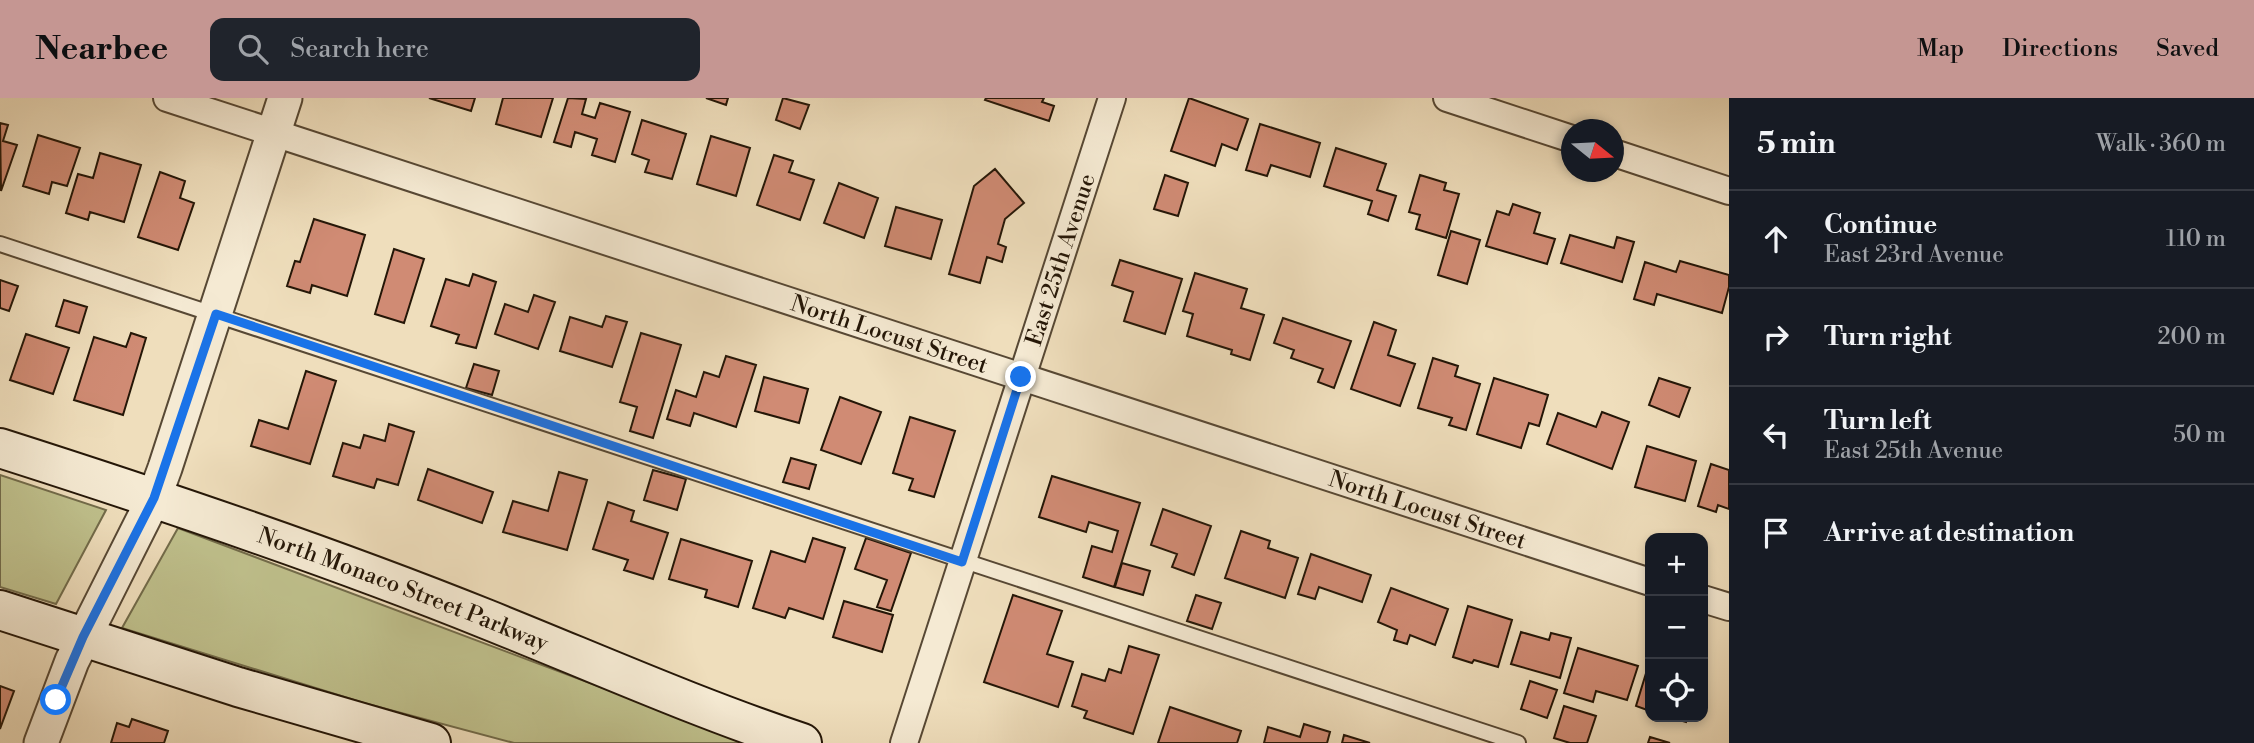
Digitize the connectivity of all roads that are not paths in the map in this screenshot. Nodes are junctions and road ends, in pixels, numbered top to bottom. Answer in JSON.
{"nodes":[{"id":1,"x":167,"y":98,"type":"edge"},
{"id":2,"x":285,"y":98,"type":"edge"},
{"id":3,"x":1112,"y":98,"type":"edge"},
{"id":4,"x":1447,"y":98,"type":"edge"},
{"id":5,"x":274,"y":132,"type":"junction"},
{"id":6,"x":1561,"y":135,"type":"edge"},
{"id":7,"x":1624,"y":156,"type":"edge"},
{"id":8,"x":1729,"y":191,"type":"edge"},
{"id":9,"x":0,"y":244,"type":"edge"},
{"id":10,"x":216,"y":314,"type":"junction"},
{"id":11,"x":1021,"y":377,"type":"junction"},
{"id":12,"x":0,"y":448,"type":"edge"},
{"id":13,"x":154,"y":498,"type":"junction"},
{"id":14,"x":962,"y":562,"type":"junction"},
{"id":15,"x":1645,"y":580,"type":"edge"},
{"id":16,"x":1708,"y":601,"type":"edge"},
{"id":17,"x":1729,"y":607,"type":"edge"},
{"id":18,"x":0,"y":610,"type":"edge"},
{"id":19,"x":83,"y":637,"type":"junction"},
{"id":20,"x":41,"y":743,"type":"edge"},
{"id":21,"x":431,"y":743,"type":"edge"},
{"id":22,"x":802,"y":743,"type":"edge"},
{"id":23,"x":904,"y":743,"type":"edge"},
{"id":24,"x":1518,"y":743,"type":"edge"}],
"edges":[{"from":1,"to":5,"type":"street","name":"North Locust Street"},
{"from":2,"to":5,"type":"street"},
{"from":3,"to":11,"type":"street","name":"East 25th Avenue"},
{"from":4,"to":6,"type":"street"},
{"from":5,"to":10,"type":"street"},
{"from":5,"to":11,"type":"street","name":"North Locust Street"},
{"from":7,"to":8,"type":"street"},
{"from":9,"to":10,"type":"lane"},
{"from":10,"to":13,"type":"street"},
{"from":10,"to":14,"type":"lane"},
{"from":11,"to":14,"type":"street","name":"East 25th Avenue"},
{"from":11,"to":15,"type":"street","name":"North Locust Street"},
{"from":12,"to":13,"type":"main road","name":"North Monaco Street Parkway"},
{"from":13,"to":19,"type":"street"},
{"from":13,"to":22,"type":"main road","name":"North Monaco Street Parkway"},
{"from":14,"to":23,"type":"street","name":"East 25th Avenue"},
{"from":14,"to":24,"type":"lane"},
{"from":16,"to":17,"type":"street"},
{"from":18,"to":19,"type":"main road"},
{"from":19,"to":20,"type":"street"},
{"from":19,"to":21,"type":"main road"}]}
